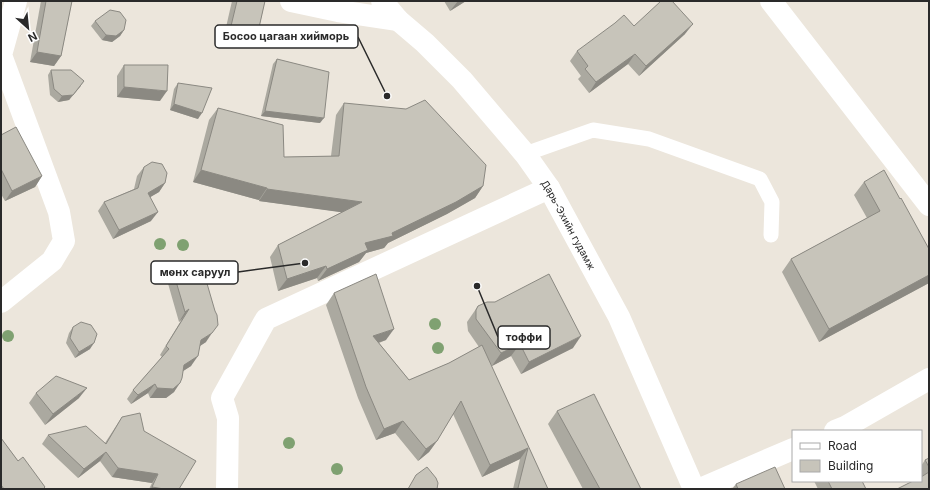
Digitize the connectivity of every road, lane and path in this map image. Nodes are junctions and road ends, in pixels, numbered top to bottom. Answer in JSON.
{"nodes":[{"id":1,"x":16,"y":1,"type":"edge"},
{"id":2,"x":291,"y":1,"type":"edge"},
{"id":3,"x":382,"y":1,"type":"edge"},
{"id":4,"x":771,"y":1,"type":"edge"},
{"id":5,"x":398,"y":20,"type":"junction"},
{"id":6,"x":525,"y":154,"type":"junction"},
{"id":7,"x":548,"y":188,"type":"junction"},
{"id":8,"x":929,"y":205,"type":"edge"},
{"id":9,"x":771,"y":235,"type":"dead end"},
{"id":10,"x":1,"y":302,"type":"edge"},
{"id":11,"x":929,"y":379,"type":"edge"},
{"id":12,"x":838,"y":430,"type":"edge"},
{"id":13,"x":792,"y":449,"type":"edge"},
{"id":14,"x":227,"y":489,"type":"edge"},
{"id":15,"x":694,"y":489,"type":"edge"},
{"id":16,"x":700,"y":489,"type":"edge"}],
"edges":[{"from":1,"to":10,"type":"street"},
{"from":2,"to":5,"type":"street"},
{"from":3,"to":5,"type":"street","name":"Дарь-Эхийн гудамж"},
{"from":4,"to":8,"type":"street"},
{"from":5,"to":6,"type":"street","name":"Дарь-Эхийн гудамж"},
{"from":6,"to":7,"type":"street","name":"Дарь-Эхийн гудамж"},
{"from":6,"to":9,"type":"lane"},
{"from":7,"to":14,"type":"street"},
{"from":7,"to":15,"type":"street","name":"Дарь-Эхийн гудамж"},
{"from":11,"to":12,"type":"street"},
{"from":13,"to":16,"type":"street"}]}
